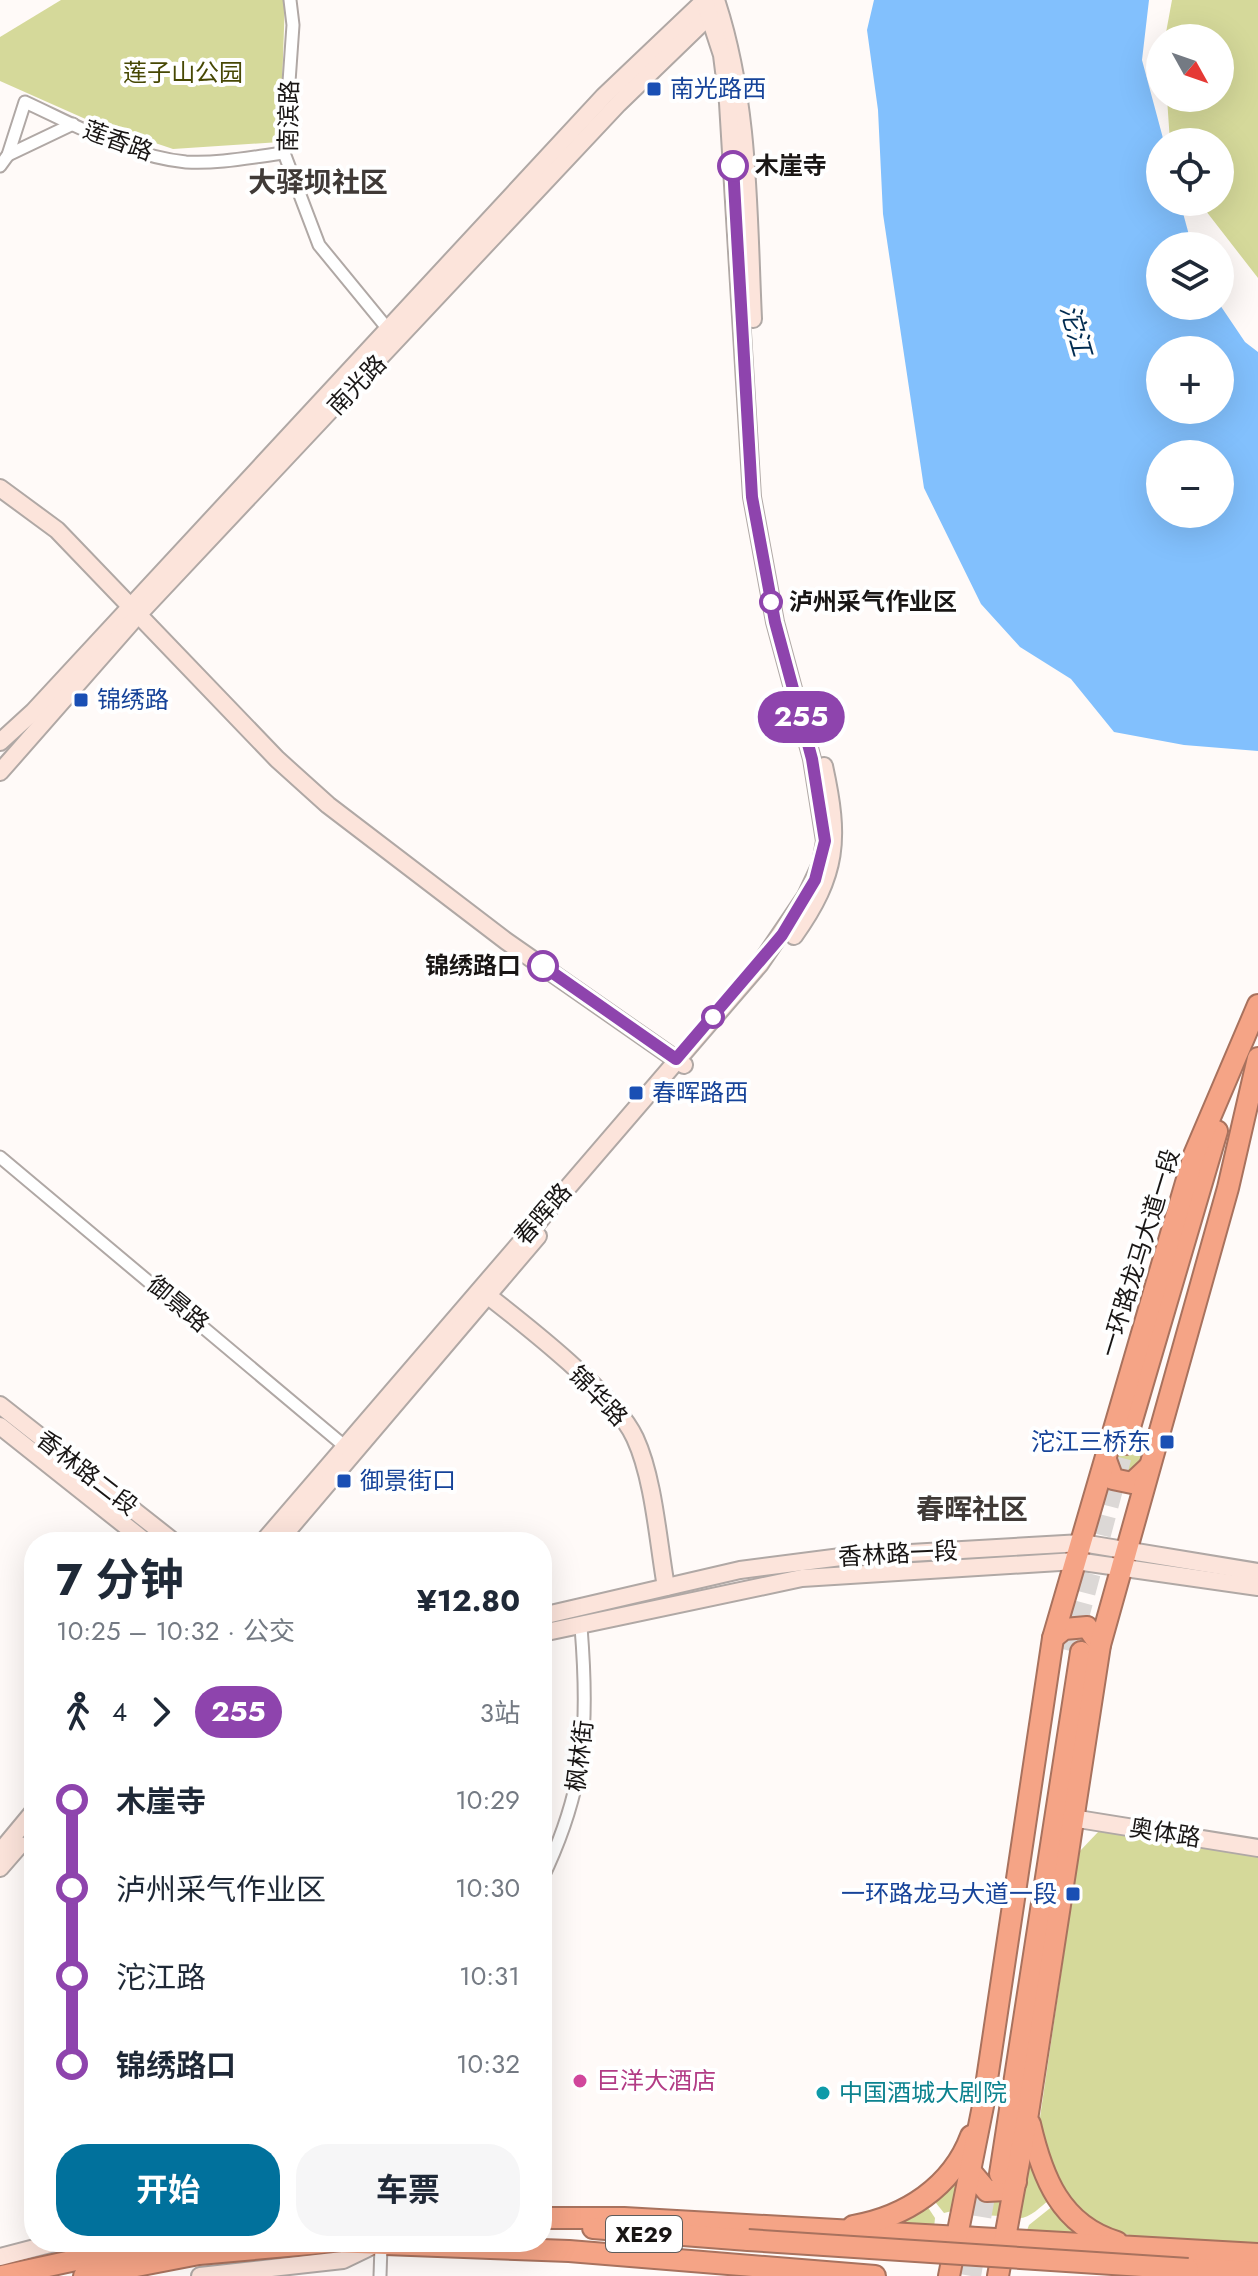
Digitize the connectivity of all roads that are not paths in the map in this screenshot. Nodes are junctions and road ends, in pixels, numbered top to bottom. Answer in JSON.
{"nodes":[{"id":1,"x":290,"y":0,"type":"edge"},
{"id":2,"x":708,"y":3,"type":"edge"},
{"id":3,"x":73,"y":124,"type":"junction"},
{"id":4,"x":284,"y":153,"type":"junction"},
{"id":5,"x":8,"y":155,"type":"junction"},
{"id":6,"x":0,"y":166,"type":"edge"},
{"id":7,"x":394,"y":336,"type":"junction"},
{"id":8,"x":0,"y":488,"type":"edge"},
{"id":9,"x":132,"y":611,"type":"junction"},
{"id":10,"x":0,"y":742,"type":"edge"},
{"id":11,"x":0,"y":772,"type":"edge"},
{"id":12,"x":1258,"y":1005,"type":"edge"},
{"id":13,"x":1254,"y":1051,"type":"edge"},
{"id":14,"x":680,"y":1062,"type":"junction"},
{"id":15,"x":0,"y":1157,"type":"edge"},
{"id":16,"x":482,"y":1294,"type":"junction"},
{"id":17,"x":0,"y":1405,"type":"edge"},
{"id":18,"x":0,"y":1426,"type":"edge"},
{"id":19,"x":1132,"y":1446,"type":"tunnel mouth"},
{"id":20,"x":350,"y":1451,"type":"junction"},
{"id":21,"x":1106,"y":1460,"type":"junction"},
{"id":22,"x":1148,"y":1468,"type":"junction"},
{"id":23,"x":133,"y":1532,"type":"edge"},
{"id":24,"x":161,"y":1532,"type":"edge"},
{"id":25,"x":273,"y":1532,"type":"edge"},
{"id":26,"x":286,"y":1532,"type":"edge"},
{"id":27,"x":1079,"y":1552,"type":"junction"},
{"id":28,"x":1123,"y":1558,"type":"junction"},
{"id":29,"x":1258,"y":1572,"type":"edge"},
{"id":30,"x":1258,"y":1587,"type":"edge"},
{"id":31,"x":663,"y":1588,"type":"junction"},
{"id":32,"x":552,"y":1614,"type":"edge"},
{"id":33,"x":581,"y":1627,"type":"junction"},
{"id":34,"x":552,"y":1631,"type":"edge"},
{"id":35,"x":1053,"y":1638,"type":"junction"},
{"id":36,"x":1084,"y":1649,"type":"junction"},
{"id":37,"x":1073,"y":1813,"type":"junction"},
{"id":38,"x":24,"y":1823,"type":"edge"},
{"id":39,"x":1258,"y":1837,"type":"edge"},
{"id":40,"x":24,"y":1840,"type":"edge"},
{"id":41,"x":1258,"y":1848,"type":"edge"},
{"id":42,"x":0,"y":1852,"type":"edge"},
{"id":43,"x":552,"y":1856,"type":"edge"},
{"id":44,"x":0,"y":1868,"type":"edge"},
{"id":45,"x":983,"y":2106,"type":"junction"},
{"id":46,"x":1028,"y":2113,"type":"junction"},
{"id":47,"x":994,"y":2176,"type":"junction"},
{"id":48,"x":552,"y":2218,"type":"edge"},
{"id":49,"x":552,"y":2220,"type":"edge"},
{"id":50,"x":827,"y":2231,"type":"junction"},
{"id":51,"x":957,"y":2238,"type":"junction"},
{"id":52,"x":1004,"y":2240,"type":"junction"},
{"id":53,"x":745,"y":2247,"type":"junction"},
{"id":54,"x":1144,"y":2250,"type":"junction"},
{"id":55,"x":24,"y":2251,"type":"edge"},
{"id":56,"x":552,"y":2251,"type":"edge"},
{"id":57,"x":569,"y":2251,"type":"junction"},
{"id":58,"x":113,"y":2252,"type":"edge"},
{"id":59,"x":224,"y":2252,"type":"edge"},
{"id":60,"x":362,"y":2252,"type":"edge"},
{"id":61,"x":378,"y":2252,"type":"edge"},
{"id":62,"x":1258,"y":2254,"type":"edge"},
{"id":63,"x":0,"y":2257,"type":"edge"},
{"id":64,"x":1258,"y":2272,"type":"edge"},
{"id":65,"x":824,"y":2273,"type":"edge"},
{"id":66,"x":2,"y":2276,"type":"edge"},
{"id":67,"x":84,"y":2276,"type":"edge"},
{"id":68,"x":200,"y":2276,"type":"edge"},
{"id":69,"x":380,"y":2276,"type":"edge"},
{"id":70,"x":875,"y":2276,"type":"edge"},
{"id":71,"x":949,"y":2276,"type":"edge"},
{"id":72,"x":998,"y":2276,"type":"edge"},
{"id":73,"x":1101,"y":2276,"type":"edge"}],
"edges":[{"from":1,"to":4,"type":"street","name":"南滨路"},
{"from":2,"to":7,"type":"street","name":"南光路"},
{"from":2,"to":14,"type":"street","name":"春晖路"},
{"from":3,"to":4,"type":"street","name":"莲香路"},
{"from":3,"to":5,"type":"street"},
{"from":3,"to":5,"type":"street","name":"莲香路"},
{"from":4,"to":7,"type":"street","name":"南滨路"},
{"from":5,"to":6,"type":"street","name":"莲香路"},
{"from":7,"to":9,"type":"street","name":"南光路"},
{"from":8,"to":9,"type":"street"},
{"from":9,"to":10,"type":"street","name":"南光路"},
{"from":9,"to":11,"type":"street","name":"南光路"},
{"from":9,"to":14,"type":"street"},
{"from":12,"to":13,"type":"highway","name":"一环路龙马大道一段"},
{"from":13,"to":19,"type":"highway"},
{"from":13,"to":21,"type":"highway","name":"一环路龙马大道一段"},
{"from":13,"to":22,"type":"highway","name":"一环路龙马大道一段"},
{"from":14,"to":16,"type":"street","name":"春晖路"},
{"from":15,"to":20,"type":"street","name":"御景路"},
{"from":16,"to":20,"type":"street","name":"春晖路"},
{"from":16,"to":31,"type":"street","name":"锦华路"},
{"from":17,"to":24,"type":"street","name":"香林路二段"},
{"from":18,"to":23,"type":"street","name":"香林路二段"},
{"from":20,"to":25,"type":"street","name":"春晖路"},
{"from":20,"to":26,"type":"street","name":"春晖路"},
{"from":21,"to":22,"type":"highway"},
{"from":21,"to":27,"type":"highway","name":"一环路龙马大道一段"},
{"from":22,"to":28,"type":"highway","name":"一环路龙马大道一段"},
{"from":27,"to":28,"type":"street","name":"香林路一段"},
{"from":27,"to":31,"type":"street","name":"香林路一段"},
{"from":27,"to":33,"type":"street","name":"香林路一段"},
{"from":27,"to":35,"type":"highway","name":"一环路龙马大道一段"},
{"from":28,"to":29,"type":"street","name":"香林路一段"},
{"from":28,"to":30,"type":"street","name":"香林路一段"},
{"from":28,"to":36,"type":"highway","name":"一环路龙马大道一段"},
{"from":31,"to":32,"type":"street","name":"香林路一段"},
{"from":33,"to":34,"type":"street","name":"香林路一段"},
{"from":33,"to":43,"type":"street","name":"枫林街"},
{"from":35,"to":36,"type":"highway"},
{"from":35,"to":45,"type":"highway","name":"一环路龙马大道一段"},
{"from":36,"to":37,"type":"highway","name":"一环路龙马大道一段"},
{"from":36,"to":47,"type":"highway"},
{"from":37,"to":39,"type":"street","name":"奥体路"},
{"from":37,"to":41,"type":"street","name":"奥体路"},
{"from":37,"to":46,"type":"highway","name":"一环路龙马大道一段"},
{"from":38,"to":42,"type":"street"},
{"from":40,"to":44,"type":"street"},
{"from":45,"to":47,"type":"highway","name":"一环路龙马大道一段"},
{"from":45,"to":50,"type":"highway"},
{"from":46,"to":47,"type":"highway","name":"一环路龙马大道一段"},
{"from":46,"to":54,"type":"highway"},
{"from":47,"to":51,"type":"highway","name":"一环路龙马大道一段"},
{"from":47,"to":52,"type":"highway","name":"一环路龙马大道一段"},
{"from":48,"to":50,"type":"highway"},
{"from":49,"to":53,"type":"highway","number":"XE29"},
{"from":50,"to":51,"type":"highway"},
{"from":51,"to":52,"type":"highway"},
{"from":51,"to":71,"type":"highway","name":"一环路龙马大道一段"},
{"from":52,"to":54,"type":"highway"},
{"from":52,"to":72,"type":"highway","name":"一环路龙马大道一段"},
{"from":53,"to":57,"type":"highway","number":"XE29"},
{"from":53,"to":64,"type":"highway","number":"XE29","bridge":true},
{"from":53,"to":73,"type":"highway","number":"XE29"},
{"from":54,"to":62,"type":"highway"},
{"from":55,"to":63,"type":"street"},
{"from":56,"to":57,"type":"highway","number":"XE29"},
{"from":57,"to":65,"type":"highway"},
{"from":58,"to":66,"type":"highway"},
{"from":59,"to":67,"type":"highway","number":"XE29"},
{"from":60,"to":68,"type":"street"},
{"from":61,"to":69,"type":"street"},
{"from":65,"to":70,"type":"highway"}]}
